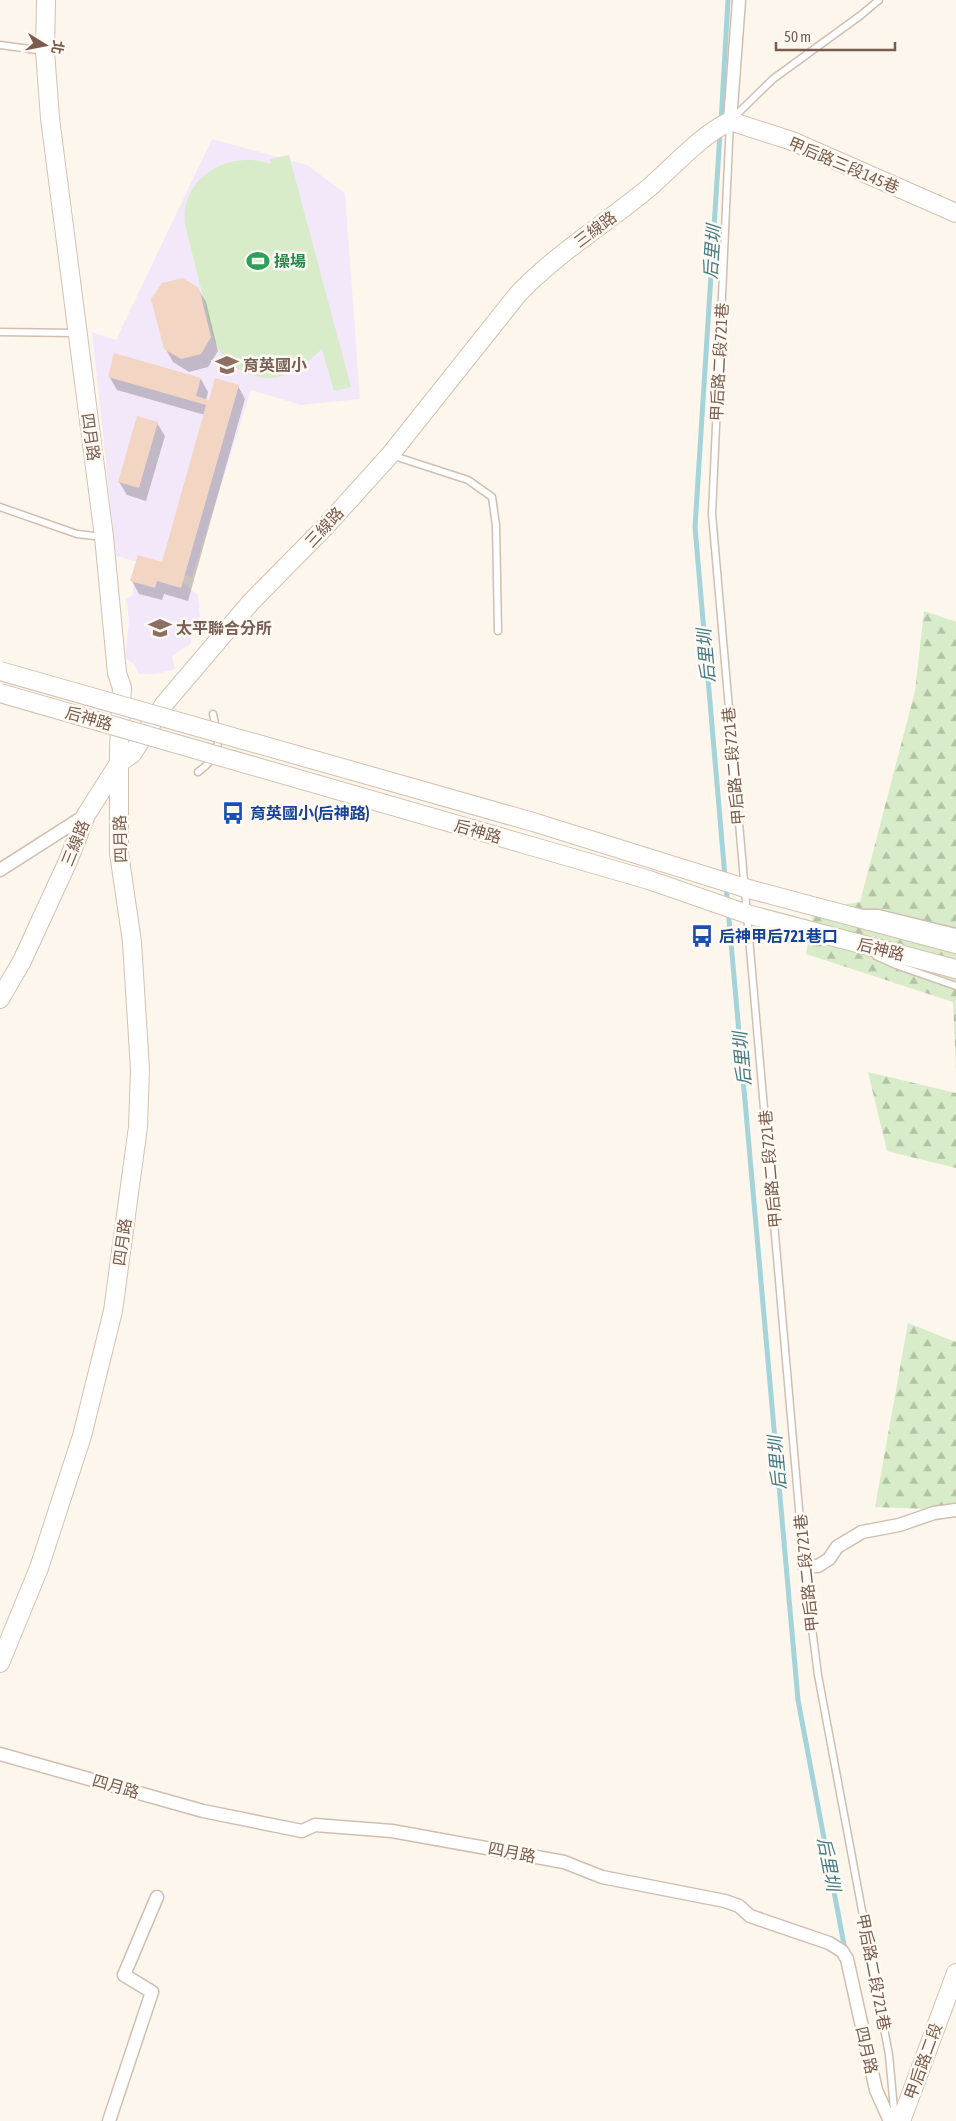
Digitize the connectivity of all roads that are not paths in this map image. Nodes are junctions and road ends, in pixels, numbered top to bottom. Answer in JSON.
{"nodes":[{"id":1,"x":46,"y":0,"type":"edge"},
{"id":2,"x":739,"y":0,"type":"edge"},
{"id":3,"x":879,"y":0,"type":"edge"},
{"id":4,"x":0,"y":45,"type":"edge"},
{"id":5,"x":45,"y":51,"type":"junction"},
{"id":6,"x":730,"y":121,"type":"junction"},
{"id":7,"x":956,"y":213,"type":"edge"},
{"id":8,"x":0,"y":332,"type":"edge"},
{"id":9,"x":77,"y":333,"type":"junction"},
{"id":10,"x":390,"y":455,"type":"junction"},
{"id":11,"x":0,"y":507,"type":"edge"},
{"id":12,"x":104,"y":537,"type":"junction"},
{"id":13,"x":498,"y":631,"type":"dead end"},
{"id":14,"x":0,"y":671,"type":"edge"},
{"id":15,"x":0,"y":693,"type":"edge"},
{"id":16,"x":213,"y":714,"type":"dead end"},
{"id":17,"x":119,"y":762,"type":"junction"},
{"id":18,"x":198,"y":772,"type":"dead end"},
{"id":19,"x":86,"y":815,"type":"junction"},
{"id":20,"x":0,"y":870,"type":"edge"},
{"id":21,"x":745,"y":888,"type":"junction"},
{"id":22,"x":840,"y":913,"type":"junction"},
{"id":23,"x":747,"y":914,"type":"junction"},
{"id":24,"x":956,"y":932,"type":"edge"},
{"id":25,"x":838,"y":938,"type":"junction"},
{"id":26,"x":956,"y":944,"type":"edge"},
{"id":27,"x":956,"y":969,"type":"edge"},
{"id":28,"x":956,"y":986,"type":"edge"},
{"id":29,"x":0,"y":999,"type":"edge"},
{"id":30,"x":956,"y":1510,"type":"edge"},
{"id":31,"x":804,"y":1566,"type":"junction"},
{"id":32,"x":0,"y":1663,"type":"edge"},
{"id":33,"x":0,"y":1754,"type":"edge"},
{"id":34,"x":157,"y":1897,"type":"dead end"},
{"id":35,"x":956,"y":1973,"type":"edge"},
{"id":36,"x":109,"y":2121,"type":"edge"},
{"id":37,"x":890,"y":2121,"type":"edge"},
{"id":38,"x":895,"y":2121,"type":"edge"},
{"id":39,"x":901,"y":2121,"type":"edge"}],
"edges":[{"from":1,"to":5,"type":"street","name":"四月路"},
{"from":2,"to":6,"type":"street"},
{"from":3,"to":6,"type":"lane"},
{"from":4,"to":5,"type":"lane"},
{"from":5,"to":9,"type":"street","name":"四月路"},
{"from":6,"to":7,"type":"street","name":"甲后路三段145巷"},
{"from":6,"to":10,"type":"street","name":"三線路"},
{"from":6,"to":21,"type":"lane","name":"甲后路二段721巷"},
{"from":8,"to":9,"type":"lane"},
{"from":9,"to":12,"type":"street","name":"四月路"},
{"from":10,"to":13,"type":"lane"},
{"from":10,"to":17,"type":"street","name":"三線路"},
{"from":11,"to":12,"type":"lane"},
{"from":12,"to":17,"type":"street","name":"四月路"},
{"from":14,"to":21,"type":"street","name":"后神路","bridge":true},
{"from":15,"to":23,"type":"street","name":"后神路","bridge":true},
{"from":16,"to":18,"type":"lane"},
{"from":17,"to":19,"type":"street","name":"三線路"},
{"from":17,"to":32,"type":"street","name":"四月路"},
{"from":19,"to":20,"type":"street"},
{"from":19,"to":29,"type":"street","name":"三線路"},
{"from":21,"to":22,"type":"street","name":"后神路"},
{"from":21,"to":23,"type":"lane","name":"甲后路二段721巷"},
{"from":22,"to":24,"type":"lane"},
{"from":22,"to":26,"type":"street","name":"后神路"},
{"from":23,"to":25,"type":"street","name":"后神路"},
{"from":23,"to":31,"type":"lane","name":"甲后路二段721巷"},
{"from":25,"to":27,"type":"street","name":"后神路"},
{"from":25,"to":28,"type":"lane"},
{"from":30,"to":31,"type":"street"},
{"from":31,"to":38,"type":"lane","name":"甲后路二段721巷"},
{"from":33,"to":37,"type":"street","name":"四月路"},
{"from":34,"to":36,"type":"street"},
{"from":35,"to":39,"type":"street","name":"甲后路二段"}]}
